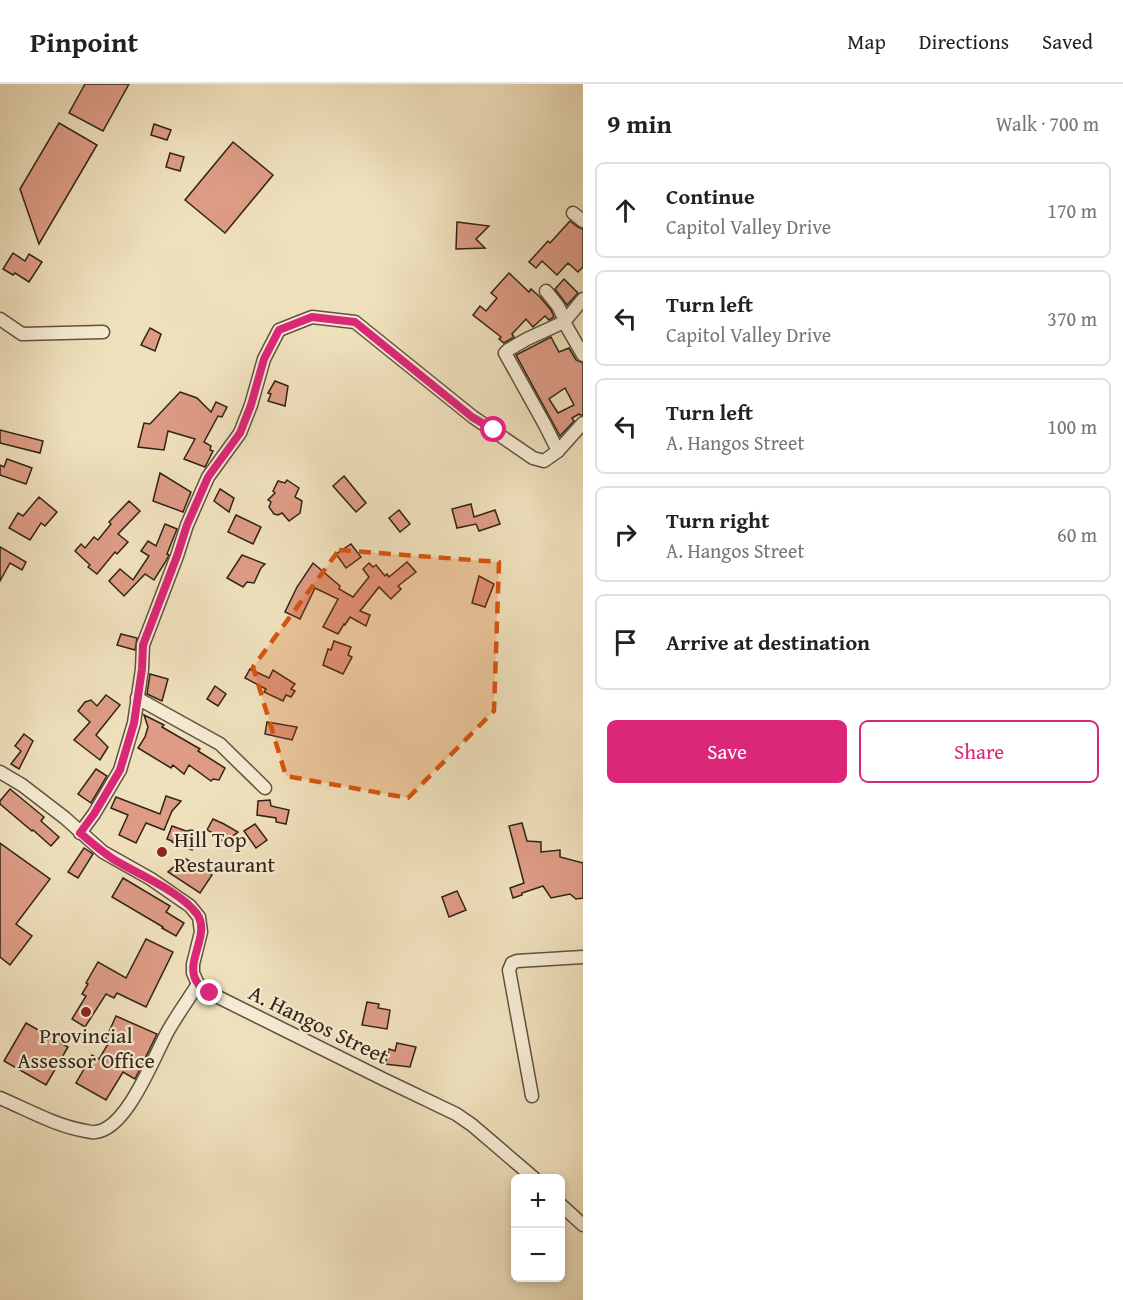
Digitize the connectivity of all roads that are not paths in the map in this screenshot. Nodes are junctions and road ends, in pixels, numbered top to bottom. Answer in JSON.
{"nodes":[{"id":1,"x":546,"y":291,"type":"dead end"},
{"id":2,"x":583,"y":299,"type":"edge"},
{"id":3,"x":0,"y":319,"type":"edge"},
{"id":4,"x":565,"y":321,"type":"junction"},
{"id":5,"x":103,"y":332,"type":"dead end"},
{"id":6,"x":582,"y":351,"type":"edge"},
{"id":7,"x":583,"y":423,"type":"edge"},
{"id":8,"x":558,"y":451,"type":"junction"},
{"id":9,"x":137,"y":698,"type":"junction"},
{"id":10,"x":0,"y":772,"type":"edge"},
{"id":11,"x":265,"y":788,"type":"dead end"},
{"id":12,"x":80,"y":833,"type":"junction"},
{"id":13,"x":583,"y":957,"type":"edge"},
{"id":14,"x":198,"y":984,"type":"junction"},
{"id":15,"x":532,"y":1096,"type":"dead end"},
{"id":16,"x":0,"y":1098,"type":"edge"},
{"id":17,"x":528,"y":1174,"type":"edge"},
{"id":18,"x":565,"y":1208,"type":"edge"},
{"id":19,"x":583,"y":1225,"type":"edge"}],
"edges":[{"from":1,"to":4,"type":"street"},
{"from":2,"to":4,"type":"street"},
{"from":3,"to":5,"type":"street"},
{"from":4,"to":6,"type":"street"},
{"from":4,"to":8,"type":"street"},
{"from":7,"to":8,"type":"street"},
{"from":8,"to":9,"type":"street"},
{"from":9,"to":11,"type":"street"},
{"from":9,"to":12,"type":"street"},
{"from":10,"to":12,"type":"street"},
{"from":12,"to":14,"type":"street"},
{"from":13,"to":15,"type":"street"},
{"from":14,"to":16,"type":"street"},
{"from":14,"to":17,"type":"street","name":"A. Hangos Street"},
{"from":18,"to":19,"type":"street"}]}
